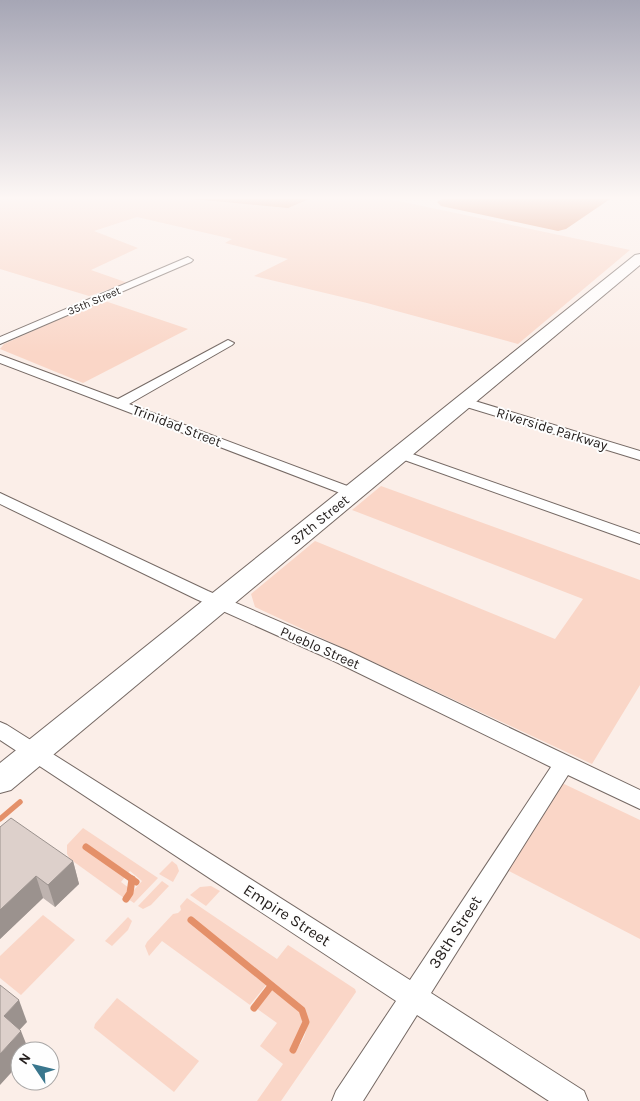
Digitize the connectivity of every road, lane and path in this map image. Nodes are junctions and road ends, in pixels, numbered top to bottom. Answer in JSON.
{"nodes":[{"id":1,"x":640,"y":258,"type":"edge"},
{"id":2,"x":188,"y":260,"type":"dead end"},
{"id":3,"x":0,"y":341,"type":"edge"},
{"id":4,"x":228,"y":343,"type":"dead end"},
{"id":5,"x":0,"y":358,"type":"edge"},
{"id":6,"x":465,"y":402,"type":"junction"},
{"id":7,"x":119,"y":404,"type":"junction"},
{"id":8,"x":401,"y":454,"type":"junction"},
{"id":9,"x":640,"y":456,"type":"edge"},
{"id":10,"x":354,"y":493,"type":"junction"},
{"id":11,"x":0,"y":498,"type":"edge"},
{"id":12,"x":640,"y":539,"type":"edge"},
{"id":13,"x":218,"y":602,"type":"junction"},
{"id":14,"x":0,"y":730,"type":"edge"},
{"id":15,"x":35,"y":752,"type":"junction"},
{"id":16,"x":565,"y":763,"type":"junction"},
{"id":17,"x":0,"y":782,"type":"edge"},
{"id":18,"x":640,"y":800,"type":"edge"},
{"id":19,"x":414,"y":997,"type":"junction"},
{"id":20,"x":346,"y":1101,"type":"edge"},
{"id":21,"x":574,"y":1101,"type":"edge"}],
"edges":[{"from":1,"to":6,"type":"main road","name":"37th Street"},
{"from":2,"to":3,"type":"street","name":"35th Street"},
{"from":4,"to":7,"type":"street"},
{"from":5,"to":7,"type":"street","name":"Trinidad Street"},
{"from":6,"to":8,"type":"main road","name":"37th Street"},
{"from":6,"to":9,"type":"street","name":"Riverside Parkway"},
{"from":7,"to":10,"type":"street","name":"Trinidad Street"},
{"from":8,"to":10,"type":"main road","name":"37th Street"},
{"from":8,"to":12,"type":"street"},
{"from":10,"to":13,"type":"main road","name":"37th Street"},
{"from":11,"to":13,"type":"street","name":"Pueblo Street"},
{"from":13,"to":15,"type":"main road","name":"37th Street"},
{"from":13,"to":16,"type":"street","name":"Pueblo Street"},
{"from":14,"to":15,"type":"street","name":"Empire Street"},
{"from":15,"to":17,"type":"main road","name":"37th Street"},
{"from":15,"to":19,"type":"street","name":"Empire Street"},
{"from":16,"to":18,"type":"street","name":"Pueblo Street"},
{"from":16,"to":19,"type":"street","name":"38th Street"},
{"from":19,"to":20,"type":"street","name":"38th Street"},
{"from":19,"to":21,"type":"street","name":"Empire Street"}]}
